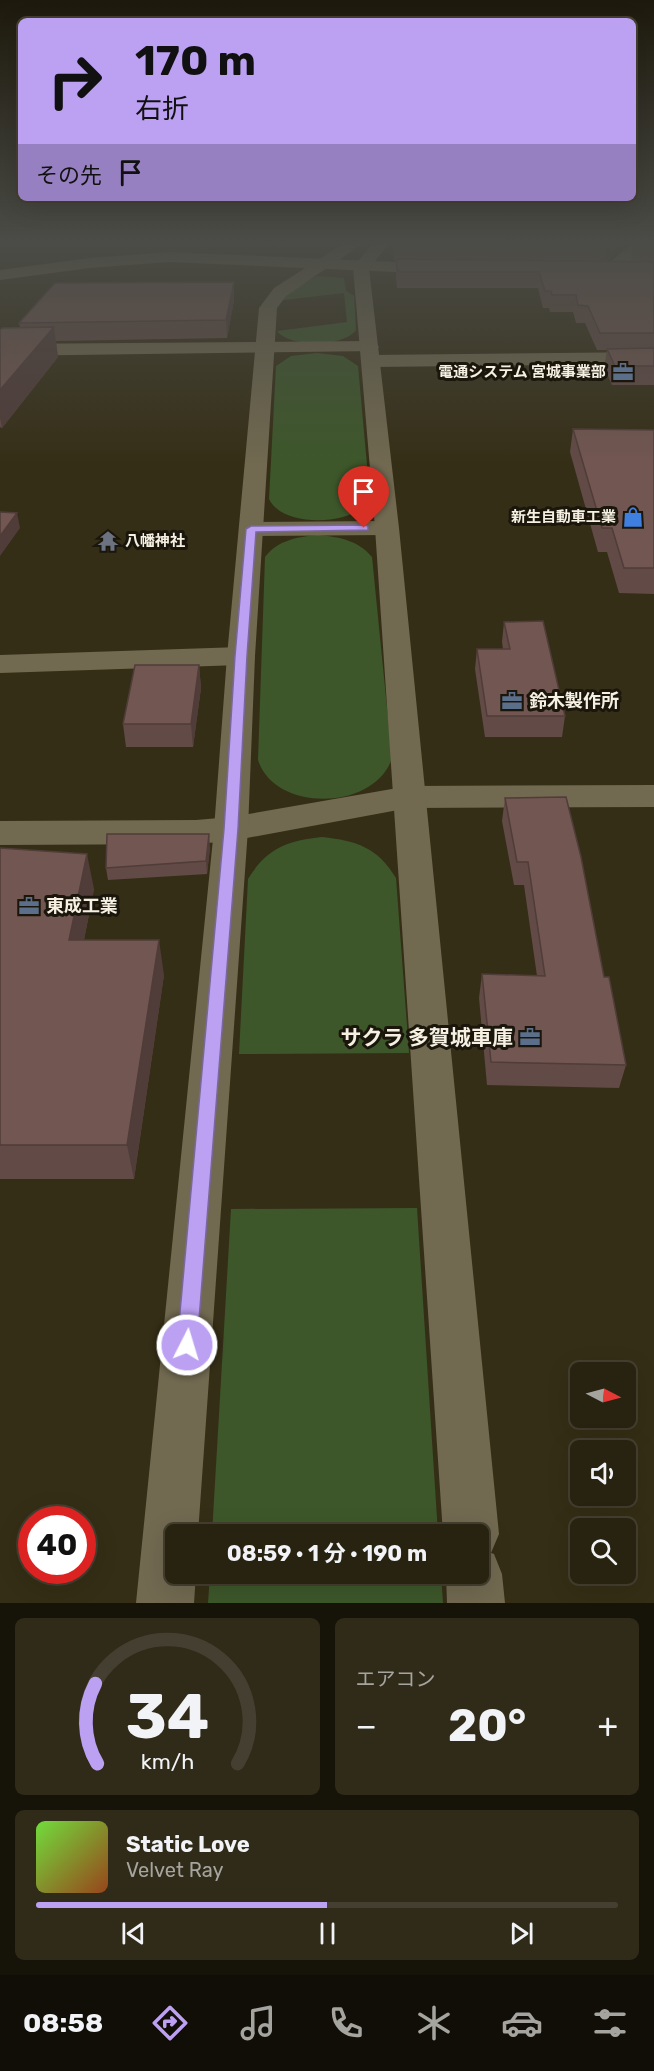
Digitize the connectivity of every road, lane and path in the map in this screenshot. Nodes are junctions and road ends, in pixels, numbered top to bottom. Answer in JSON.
{"nodes":[{"id":1,"x":267,"y":317,"type":"edge"},
{"id":2,"x":369,"y":317,"type":"edge"},
{"id":3,"x":265,"y":349,"type":"junction"},
{"id":4,"x":0,"y":350,"type":"edge"},
{"id":5,"x":370,"y":354,"type":"junction"},
{"id":6,"x":654,"y":358,"type":"edge"},
{"id":7,"x":387,"y":528,"type":"junction"},
{"id":8,"x":251,"y":529,"type":"junction"},
{"id":9,"x":241,"y":656,"type":"junction"},
{"id":10,"x":0,"y":664,"type":"edge"},
{"id":11,"x":409,"y":796,"type":"junction"},
{"id":12,"x":654,"y":796,"type":"edge"},
{"id":13,"x":231,"y":829,"type":"junction"},
{"id":14,"x":0,"y":833,"type":"edge"},
{"id":15,"x":470,"y":1524,"type":"edge"},
{"id":16,"x":475,"y":1584,"type":"edge"},
{"id":17,"x":165,"y":1603,"type":"edge"},
{"id":18,"x":476,"y":1603,"type":"edge"}],
"edges":[{"from":1,"to":3,"type":"street"},
{"from":2,"to":5,"type":"street"},
{"from":3,"to":4,"type":"street"},
{"from":3,"to":5,"type":"street"},
{"from":3,"to":8,"type":"street"},
{"from":5,"to":6,"type":"street"},
{"from":5,"to":7,"type":"street"},
{"from":7,"to":8,"type":"street"},
{"from":7,"to":11,"type":"street"},
{"from":8,"to":9,"type":"street"},
{"from":9,"to":10,"type":"street"},
{"from":9,"to":13,"type":"street"},
{"from":11,"to":12,"type":"street"},
{"from":11,"to":13,"type":"street"},
{"from":11,"to":15,"type":"street"},
{"from":13,"to":14,"type":"street"},
{"from":13,"to":17,"type":"street"},
{"from":16,"to":18,"type":"street"}]}
